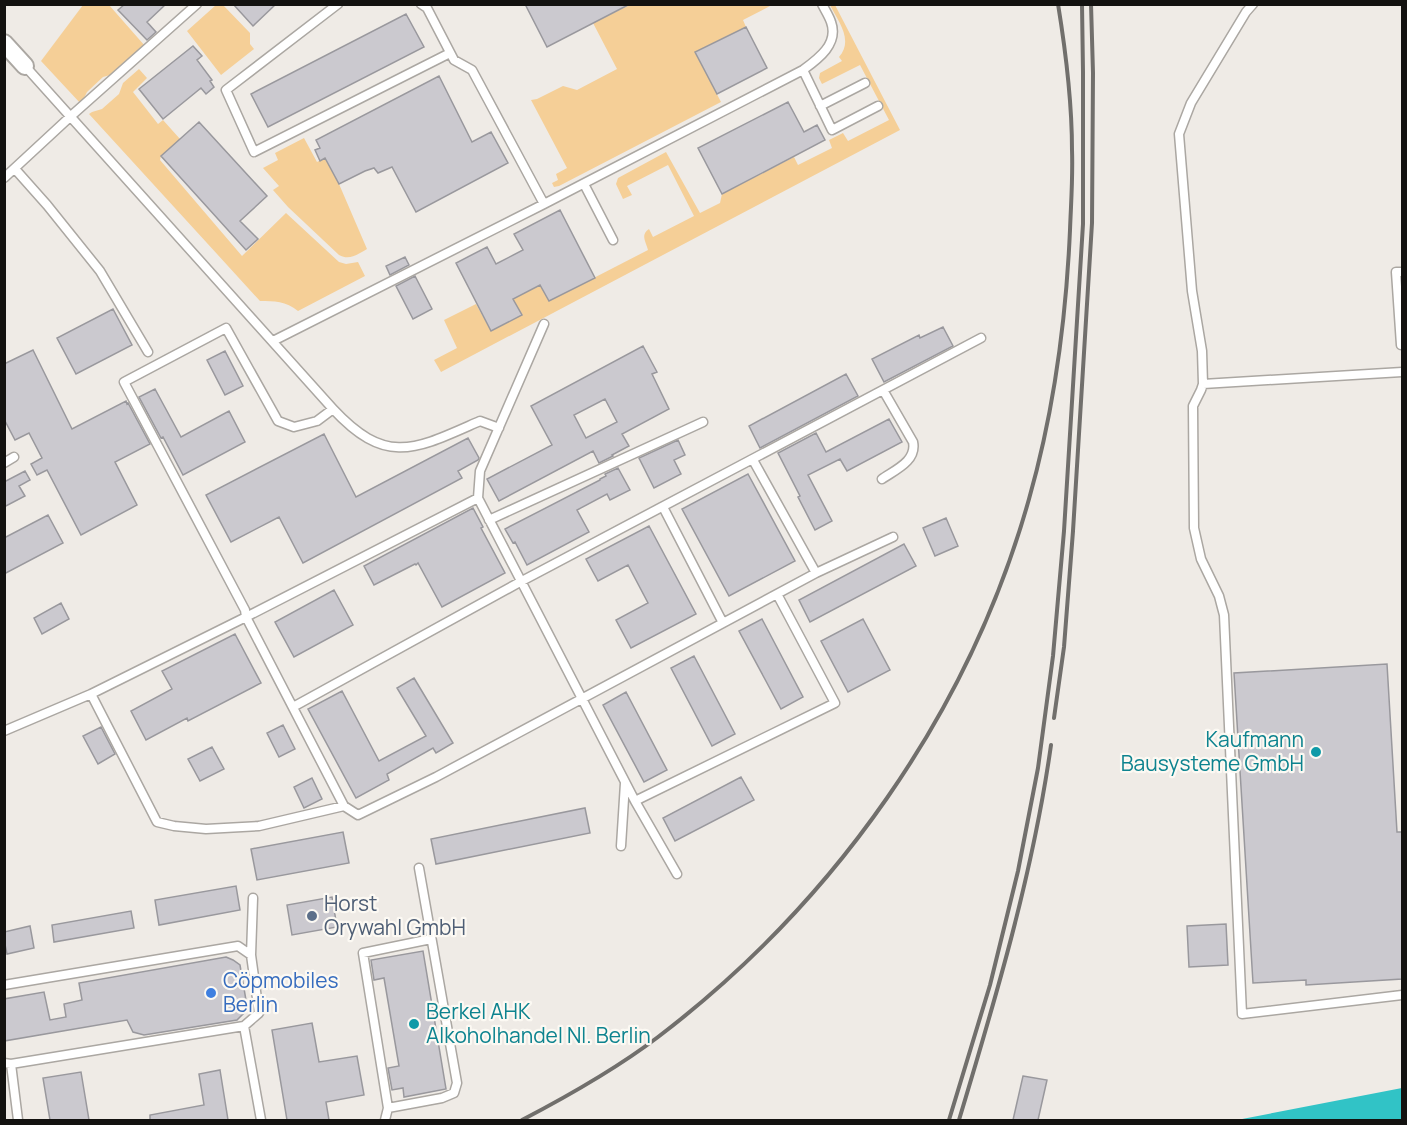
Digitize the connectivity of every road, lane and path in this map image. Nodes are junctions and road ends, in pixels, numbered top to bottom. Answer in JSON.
{"nodes":[{"id":1,"x":196,"y":4,"type":"edge"},
{"id":2,"x":338,"y":4,"type":"edge"},
{"id":3,"x":421,"y":4,"type":"edge"},
{"id":4,"x":822,"y":4,"type":"edge"},
{"id":5,"x":1253,"y":4,"type":"edge"},
{"id":6,"x":4,"y":43,"type":"edge"},
{"id":7,"x":450,"y":53,"type":"junction"},
{"id":8,"x":25,"y":66,"type":"joint"},
{"id":9,"x":803,"y":70,"type":"junction"},
{"id":10,"x":865,"y":82,"type":"dead end"},
{"id":11,"x":820,"y":106,"type":"junction"},
{"id":12,"x":878,"y":106,"type":"dead end"},
{"id":13,"x":71,"y":116,"type":"junction"},
{"id":14,"x":15,"y":169,"type":"junction"},
{"id":15,"x":4,"y":178,"type":"edge"},
{"id":16,"x":584,"y":184,"type":"junction"},
{"id":17,"x":544,"y":204,"type":"junction"},
{"id":18,"x":613,"y":240,"type":"dead end"},
{"id":19,"x":1402,"y":272,"type":"edge"},
{"id":20,"x":544,"y":324,"type":"dead end"},
{"id":21,"x":981,"y":338,"type":"dead end"},
{"id":22,"x":273,"y":341,"type":"junction"},
{"id":23,"x":1402,"y":345,"type":"edge"},
{"id":24,"x":148,"y":352,"type":"dead end"},
{"id":25,"x":1402,"y":372,"type":"edge"},
{"id":26,"x":1203,"y":384,"type":"junction"},
{"id":27,"x":883,"y":390,"type":"junction"},
{"id":28,"x":333,"y":409,"type":"junction"},
{"id":29,"x":703,"y":422,"type":"dead end"},
{"id":30,"x":499,"y":428,"type":"junction"},
{"id":31,"x":14,"y":457,"type":"dead end"},
{"id":32,"x":753,"y":460,"type":"junction"},
{"id":33,"x":4,"y":463,"type":"edge"},
{"id":34,"x":882,"y":478,"type":"dead end"},
{"id":35,"x":478,"y":498,"type":"junction"},
{"id":36,"x":663,"y":507,"type":"junction"},
{"id":37,"x":489,"y":520,"type":"junction"},
{"id":38,"x":893,"y":537,"type":"dead end"},
{"id":39,"x":816,"y":573,"type":"junction"},
{"id":40,"x":520,"y":582,"type":"junction"},
{"id":41,"x":777,"y":594,"type":"junction"},
{"id":42,"x":246,"y":617,"type":"junction"},
{"id":43,"x":723,"y":623,"type":"junction"},
{"id":44,"x":91,"y":694,"type":"junction"},
{"id":45,"x":582,"y":699,"type":"junction"},
{"id":46,"x":293,"y":707,"type":"junction"},
{"id":47,"x":4,"y":731,"type":"edge"},
{"id":48,"x":625,"y":783,"type":"junction"},
{"id":49,"x":634,"y":801,"type":"junction"},
{"id":50,"x":344,"y":806,"type":"junction"},
{"id":51,"x":621,"y":846,"type":"dead end"},
{"id":52,"x":419,"y":868,"type":"dead end"},
{"id":53,"x":677,"y":874,"type":"dead end"},
{"id":54,"x":253,"y":898,"type":"dead end"},
{"id":55,"x":431,"y":939,"type":"junction"},
{"id":56,"x":251,"y":955,"type":"junction"},
{"id":57,"x":4,"y":985,"type":"edge"},
{"id":58,"x":1402,"y":995,"type":"edge"},
{"id":59,"x":244,"y":1026,"type":"junction"},
{"id":60,"x":8,"y":1064,"type":"edge"},
{"id":61,"x":388,"y":1108,"type":"junction"},
{"id":62,"x":18,"y":1120,"type":"edge"},
{"id":63,"x":261,"y":1120,"type":"edge"},
{"id":64,"x":385,"y":1120,"type":"edge"}],
"edges":[{"from":1,"to":13,"type":"lane"},
{"from":2,"to":7,"type":"lane"},
{"from":3,"to":7,"type":"lane"},
{"from":4,"to":9,"type":"lane"},
{"from":5,"to":26,"type":"lane"},
{"from":6,"to":8,"type":"street"},
{"from":7,"to":17,"type":"lane"},
{"from":8,"to":13,"type":"lane"},
{"from":9,"to":11,"type":"lane"},
{"from":9,"to":16,"type":"lane"},
{"from":10,"to":11,"type":"lane"},
{"from":11,"to":12,"type":"lane"},
{"from":13,"to":14,"type":"lane"},
{"from":13,"to":22,"type":"lane"},
{"from":14,"to":15,"type":"lane"},
{"from":14,"to":24,"type":"lane"},
{"from":16,"to":17,"type":"lane"},
{"from":16,"to":18,"type":"lane"},
{"from":17,"to":22,"type":"lane"},
{"from":19,"to":23,"type":"lane"},
{"from":20,"to":30,"type":"lane"},
{"from":21,"to":27,"type":"lane"},
{"from":22,"to":28,"type":"lane"},
{"from":25,"to":26,"type":"lane"},
{"from":26,"to":58,"type":"lane"},
{"from":27,"to":32,"type":"lane"},
{"from":27,"to":34,"type":"lane"},
{"from":28,"to":30,"type":"lane"},
{"from":28,"to":42,"type":"lane"},
{"from":29,"to":37,"type":"lane"},
{"from":30,"to":35,"type":"lane"},
{"from":31,"to":33,"type":"lane"},
{"from":32,"to":36,"type":"lane"},
{"from":32,"to":39,"type":"lane"},
{"from":35,"to":37,"type":"lane"},
{"from":35,"to":42,"type":"lane"},
{"from":36,"to":40,"type":"lane"},
{"from":36,"to":43,"type":"lane"},
{"from":37,"to":40,"type":"lane"},
{"from":38,"to":39,"type":"lane"},
{"from":39,"to":41,"type":"lane"},
{"from":40,"to":45,"type":"lane"},
{"from":40,"to":46,"type":"lane"},
{"from":41,"to":43,"type":"lane"},
{"from":41,"to":49,"type":"lane"},
{"from":42,"to":44,"type":"lane"},
{"from":42,"to":46,"type":"lane"},
{"from":43,"to":45,"type":"lane"},
{"from":44,"to":47,"type":"lane"},
{"from":44,"to":50,"type":"lane"},
{"from":45,"to":48,"type":"lane"},
{"from":45,"to":50,"type":"lane"},
{"from":46,"to":50,"type":"lane"},
{"from":48,"to":49,"type":"lane"},
{"from":48,"to":51,"type":"lane"},
{"from":49,"to":53,"type":"lane"},
{"from":52,"to":55,"type":"lane"},
{"from":54,"to":56,"type":"lane"},
{"from":55,"to":61,"type":"lane"},
{"from":55,"to":61,"type":"lane"},
{"from":56,"to":57,"type":"lane"},
{"from":56,"to":59,"type":"lane"},
{"from":59,"to":60,"type":"lane"},
{"from":59,"to":63,"type":"lane"},
{"from":60,"to":62,"type":"lane"},
{"from":61,"to":64,"type":"lane"}]}
